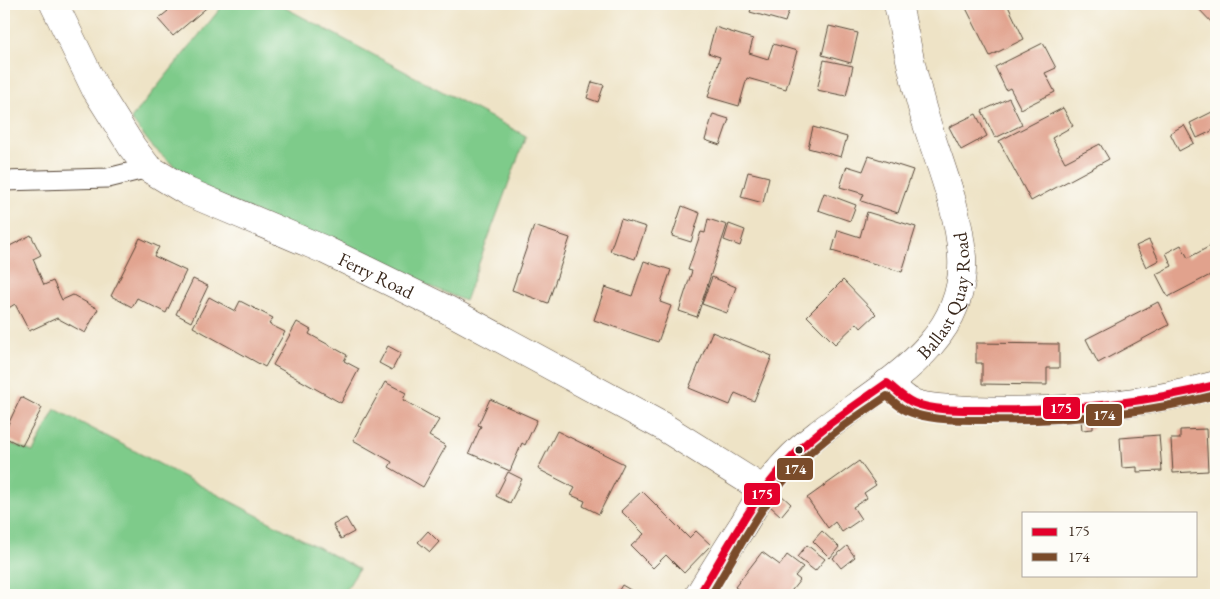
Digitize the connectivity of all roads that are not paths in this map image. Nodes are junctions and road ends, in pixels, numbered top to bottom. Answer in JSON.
{"nodes":[{"id":1,"x":54,"y":4,"type":"edge"},
{"id":2,"x":898,"y":4,"type":"edge"},
{"id":3,"x":148,"y":168,"type":"junction"},
{"id":4,"x":4,"y":181,"type":"edge"},
{"id":5,"x":888,"y":383,"type":"junction"},
{"id":6,"x":1216,"y":385,"type":"edge"},
{"id":7,"x":764,"y":490,"type":"junction"},
{"id":8,"x":699,"y":595,"type":"edge"}],
"edges":[{"from":1,"to":3,"type":"street","name":"Ferry Road"},
{"from":2,"to":5,"type":"street","name":"Ballast Quay Road"},
{"from":3,"to":4,"type":"lane"},
{"from":3,"to":7,"type":"street","name":"Ferry Road"},
{"from":5,"to":6,"type":"street"},
{"from":5,"to":7,"type":"street","name":"Ballast Quay Road"},
{"from":7,"to":8,"type":"street","name":"Ballast Quay Road"}]}
